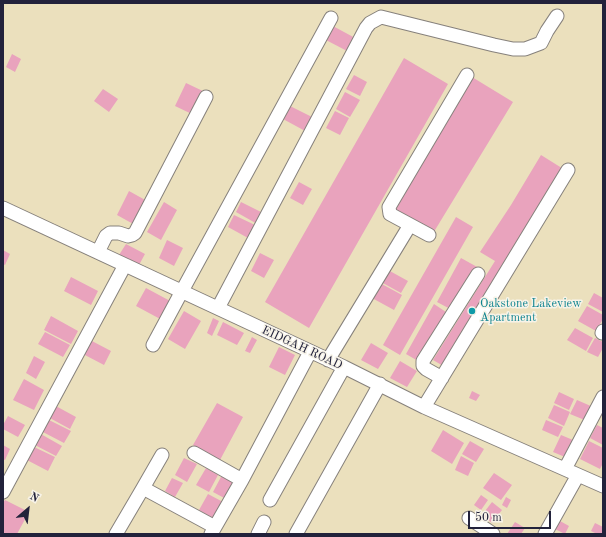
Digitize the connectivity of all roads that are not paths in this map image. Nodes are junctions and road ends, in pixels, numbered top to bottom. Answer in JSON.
{"nodes":[{"id":1,"x":557,"y":16,"type":"dead end"},
{"id":2,"x":331,"y":18,"type":"dead end"},
{"id":3,"x":467,"y":75,"type":"dead end"},
{"id":4,"x":206,"y":97,"type":"dead end"},
{"id":5,"x":568,"y":170,"type":"dead end"},
{"id":6,"x":3,"y":208,"type":"edge"},
{"id":7,"x":410,"y":225,"type":"junction"},
{"id":8,"x":428,"y":236,"type":"dead end"},
{"id":9,"x":98,"y":252,"type":"junction"},
{"id":10,"x":125,"y":265,"type":"junction"},
{"id":11,"x":478,"y":274,"type":"dead end"},
{"id":12,"x":182,"y":291,"type":"junction"},
{"id":13,"x":218,"y":308,"type":"junction"},
{"id":14,"x":153,"y":345,"type":"dead end"},
{"id":15,"x":310,"y":352,"type":"junction"},
{"id":16,"x":328,"y":360,"type":"junction"},
{"id":17,"x":344,"y":367,"type":"junction"},
{"id":18,"x":442,"y":378,"type":"junction"},
{"id":19,"x":380,"y":384,"type":"junction"},
{"id":20,"x":603,"y":397,"type":"edge"},
{"id":21,"x":424,"y":407,"type":"junction"},
{"id":22,"x":194,"y":453,"type":"dead end"},
{"id":23,"x":162,"y":455,"type":"dead end"},
{"id":24,"x":566,"y":469,"type":"junction"},
{"id":25,"x":578,"y":475,"type":"junction"},
{"id":26,"x":242,"y":480,"type":"junction"},
{"id":27,"x":603,"y":486,"type":"edge"},
{"id":28,"x":143,"y":488,"type":"junction"},
{"id":29,"x":3,"y":492,"type":"edge"},
{"id":30,"x":270,"y":500,"type":"dead end"},
{"id":31,"x":469,"y":518,"type":"dead end"},
{"id":32,"x":264,"y":522,"type":"dead end"},
{"id":33,"x":213,"y":530,"type":"edge"},
{"id":34,"x":116,"y":534,"type":"edge"},
{"id":35,"x":258,"y":534,"type":"edge"},
{"id":36,"x":296,"y":534,"type":"edge"},
{"id":37,"x":493,"y":534,"type":"edge"},
{"id":38,"x":545,"y":534,"type":"edge"}],
"edges":[{"from":1,"to":13,"type":"street"},
{"from":2,"to":12,"type":"street"},
{"from":3,"to":7,"type":"street"},
{"from":4,"to":9,"type":"street"},
{"from":5,"to":18,"type":"street"},
{"from":6,"to":9,"type":"street","name":"EIDGAH ROAD"},
{"from":7,"to":8,"type":"street"},
{"from":7,"to":16,"type":"street"},
{"from":9,"to":10,"type":"street","name":"EIDGAH ROAD"},
{"from":10,"to":12,"type":"street","name":"EIDGAH ROAD"},
{"from":10,"to":29,"type":"street"},
{"from":11,"to":18,"type":"street"},
{"from":12,"to":13,"type":"street","name":"EIDGAH ROAD"},
{"from":12,"to":14,"type":"street"},
{"from":13,"to":15,"type":"street","name":"EIDGAH ROAD"},
{"from":15,"to":16,"type":"street","name":"EIDGAH ROAD"},
{"from":15,"to":26,"type":"street"},
{"from":16,"to":17,"type":"street","name":"EIDGAH ROAD"},
{"from":17,"to":19,"type":"street","name":"EIDGAH ROAD"},
{"from":17,"to":30,"type":"street"},
{"from":18,"to":21,"type":"street"},
{"from":19,"to":21,"type":"street","name":"EIDGAH ROAD"},
{"from":19,"to":36,"type":"street"},
{"from":20,"to":24,"type":"street"},
{"from":21,"to":24,"type":"street","name":"EIDGAH ROAD"},
{"from":22,"to":26,"type":"street"},
{"from":23,"to":28,"type":"street"},
{"from":24,"to":25,"type":"street","name":"EIDGAH ROAD"},
{"from":25,"to":27,"type":"street","name":"EIDGAH ROAD"},
{"from":25,"to":38,"type":"street"},
{"from":26,"to":33,"type":"street"},
{"from":28,"to":33,"type":"street"},
{"from":28,"to":34,"type":"street"},
{"from":31,"to":37,"type":"street"},
{"from":32,"to":35,"type":"street"}]}
